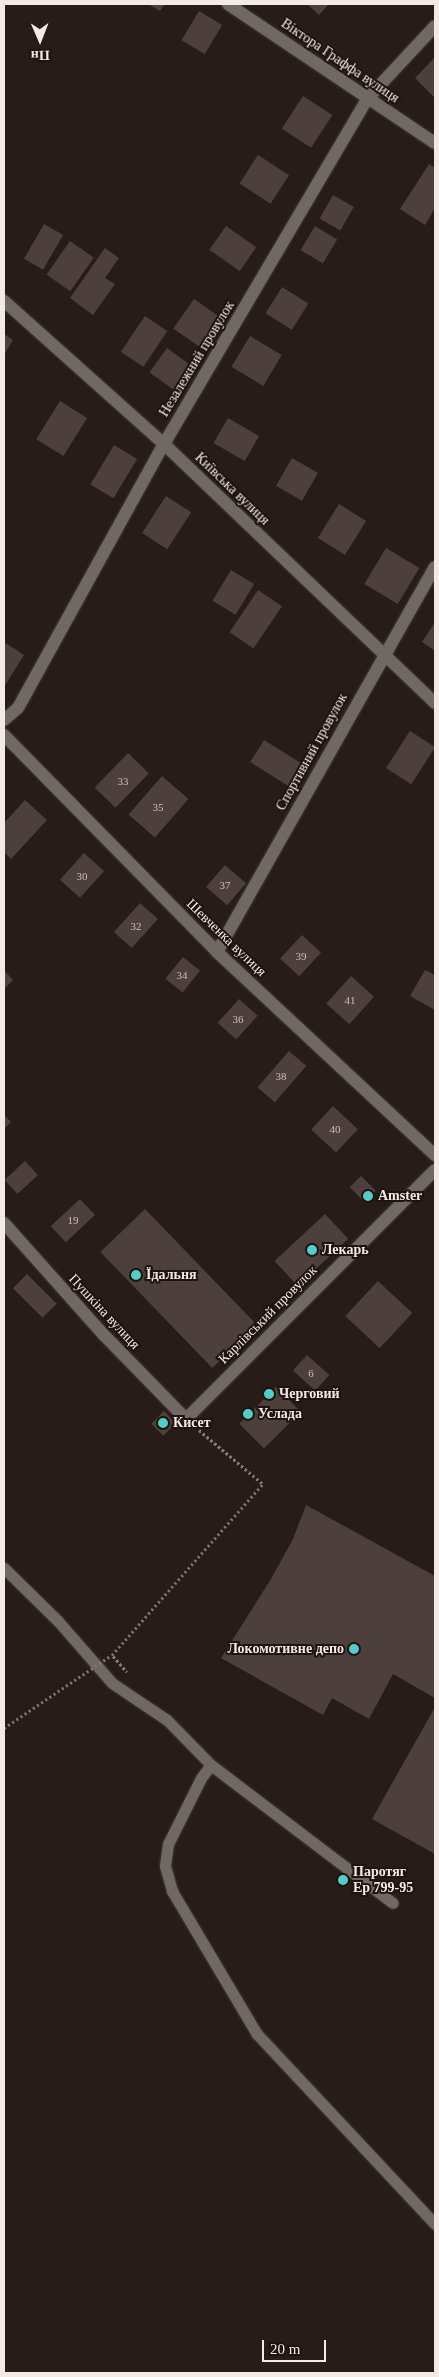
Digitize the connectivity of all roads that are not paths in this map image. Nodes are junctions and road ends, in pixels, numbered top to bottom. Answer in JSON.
{"nodes":[{"id":1,"x":228,"y":4,"type":"edge"},
{"id":2,"x":435,"y":26,"type":"edge"},
{"id":3,"x":368,"y":98,"type":"junction"},
{"id":4,"x":435,"y":143,"type":"edge"},
{"id":5,"x":4,"y":300,"type":"edge"},
{"id":6,"x":164,"y":444,"type":"junction"},
{"id":7,"x":435,"y":567,"type":"edge"},
{"id":8,"x":384,"y":655,"type":"junction"},
{"id":9,"x":435,"y":703,"type":"edge"},
{"id":10,"x":4,"y":720,"type":"edge"},
{"id":11,"x":4,"y":735,"type":"edge"},
{"id":12,"x":217,"y":952,"type":"junction"},
{"id":13,"x":435,"y":1155,"type":"edge"},
{"id":14,"x":435,"y":1170,"type":"edge"},
{"id":15,"x":4,"y":1223,"type":"edge"},
{"id":16,"x":186,"y":1419,"type":"joint"},
{"id":17,"x":4,"y":1568,"type":"edge"},
{"id":18,"x":211,"y":1765,"type":"junction"},
{"id":19,"x":393,"y":1903,"type":"dead end"},
{"id":20,"x":435,"y":2224,"type":"edge"}],
"edges":[{"from":1,"to":3,"type":"street","name":"Віктора Граффа вулиця"},
{"from":2,"to":3,"type":"street","name":"Незалежний провулок"},
{"from":3,"to":4,"type":"street","name":"Віктора Граффа вулиця"},
{"from":3,"to":6,"type":"street","name":"Незалежний провулок"},
{"from":5,"to":6,"type":"street","name":"Київська вулиця"},
{"from":6,"to":8,"type":"street","name":"Київська вулиця"},
{"from":6,"to":10,"type":"street","name":"Незалежний провулок"},
{"from":7,"to":8,"type":"street","name":"Спортивний провулок"},
{"from":8,"to":9,"type":"street","name":"Київська вулиця"},
{"from":8,"to":12,"type":"street","name":"Спортивний провулок"},
{"from":11,"to":12,"type":"street","name":"Шевченка вулиця"},
{"from":12,"to":13,"type":"street","name":"Шевченка вулиця"},
{"from":14,"to":16,"type":"street","name":"Карлівський провулок"},
{"from":15,"to":16,"type":"street","name":"Пушкіна вулиця"},
{"from":17,"to":18,"type":"lane"},
{"from":18,"to":19,"type":"lane"},
{"from":18,"to":20,"type":"lane"}]}
